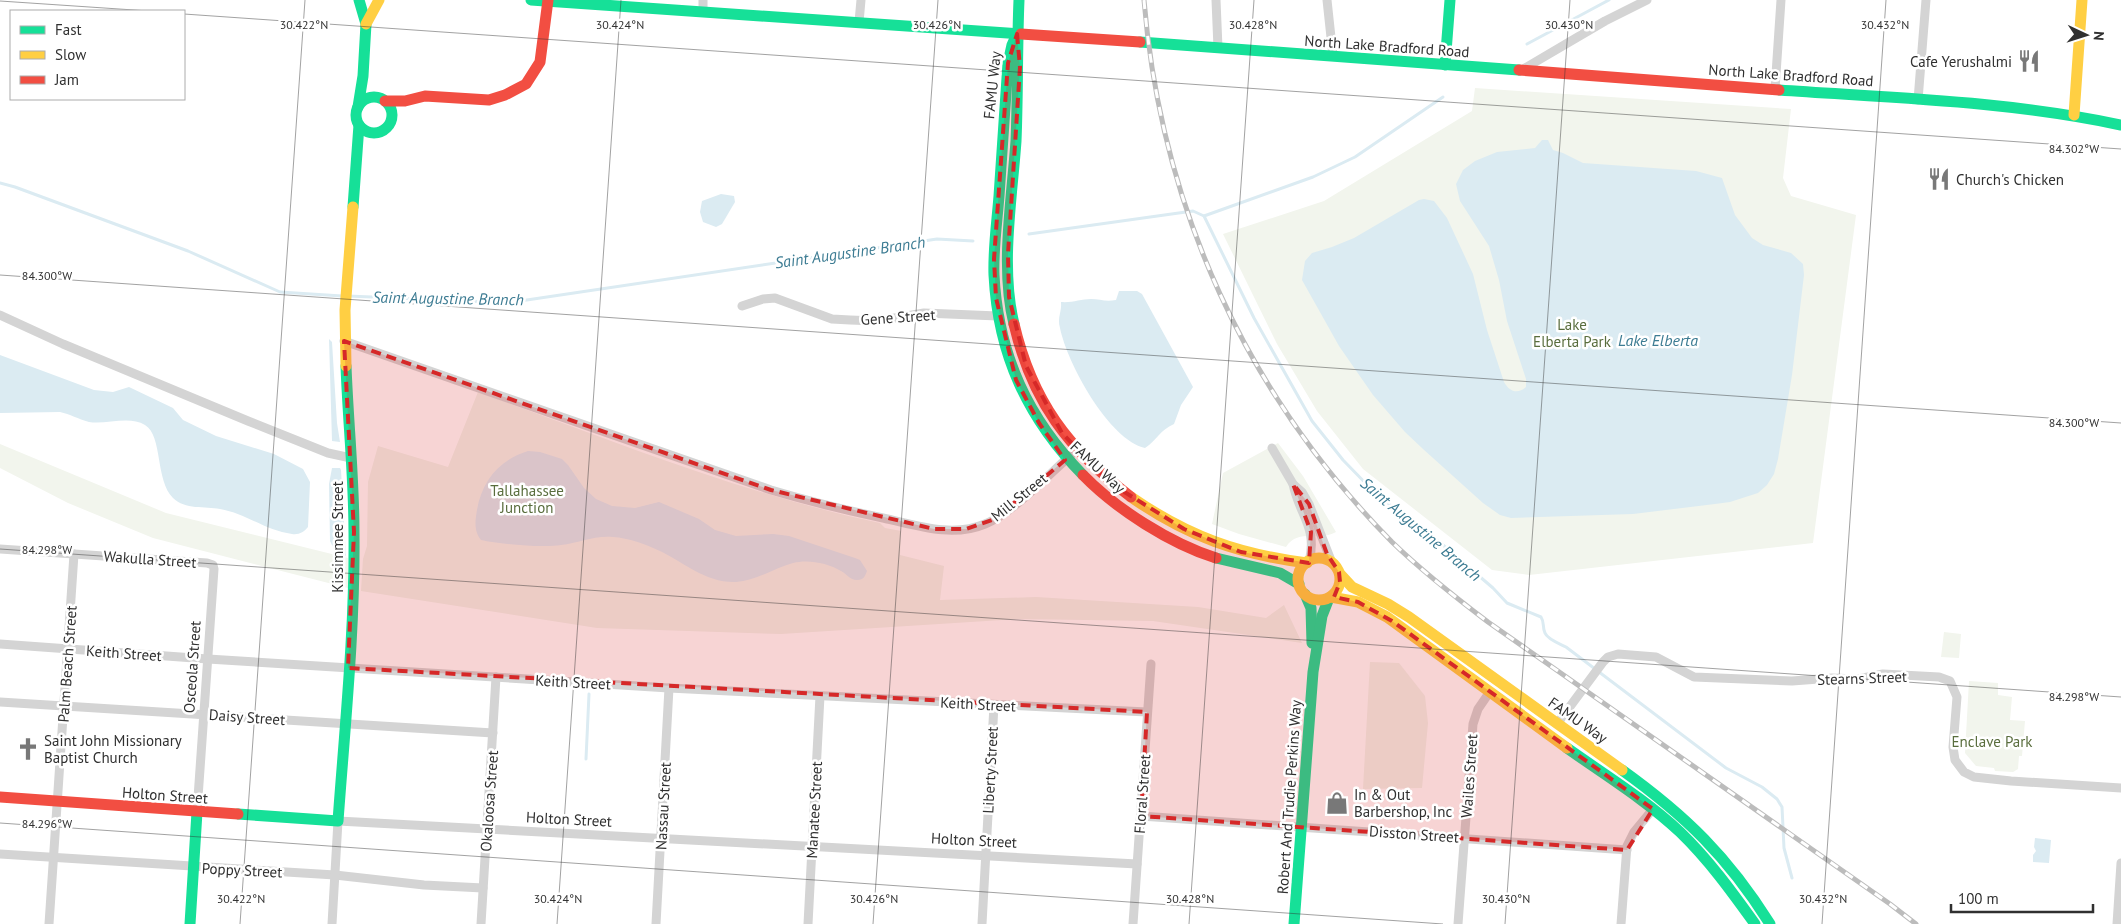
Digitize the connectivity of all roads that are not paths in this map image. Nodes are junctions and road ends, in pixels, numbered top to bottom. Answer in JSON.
{"nodes":[{"id":1,"x":359,"y":0,"type":"edge"},
{"id":2,"x":380,"y":0,"type":"edge"},
{"id":3,"x":531,"y":0,"type":"edge"},
{"id":4,"x":548,"y":0,"type":"edge"},
{"id":5,"x":861,"y":0,"type":"edge"},
{"id":6,"x":1019,"y":0,"type":"edge"},
{"id":7,"x":1216,"y":0,"type":"edge"},
{"id":8,"x":1327,"y":0,"type":"edge"},
{"id":9,"x":1450,"y":0,"type":"edge"},
{"id":10,"x":1647,"y":0,"type":"edge"},
{"id":11,"x":1782,"y":0,"type":"edge"},
{"id":12,"x":1926,"y":0,"type":"edge"},
{"id":13,"x":2082,"y":0,"type":"edge"},
{"id":14,"x":703,"y":6,"type":"edge"},
{"id":15,"x":859,"y":22,"type":"junction"},
{"id":16,"x":366,"y":24,"type":"junction"},
{"id":17,"x":1017,"y":34,"type":"junction"},
{"id":18,"x":1218,"y":48,"type":"junction"},
{"id":19,"x":1333,"y":56,"type":"junction"},
{"id":20,"x":1445,"y":66,"type":"junction"},
{"id":21,"x":1520,"y":71,"type":"junction"},
{"id":22,"x":362,"y":76,"type":"junction"},
{"id":23,"x":1775,"y":89,"type":"junction"},
{"id":24,"x":382,"y":99,"type":"junction"},
{"id":25,"x":1918,"y":100,"type":"junction"},
{"id":26,"x":405,"y":101,"type":"junction"},
{"id":27,"x":358,"y":107,"type":"junction"},
{"id":28,"x":2074,"y":116,"type":"junction"},
{"id":29,"x":392,"y":117,"type":"junction"},
{"id":30,"x":359,"y":125,"type":"junction"},
{"id":31,"x":2121,"y":125,"type":"edge"},
{"id":32,"x":376,"y":133,"type":"junction"},
{"id":33,"x":357,"y":149,"type":"junction"},
{"id":34,"x":742,"y":306,"type":"dead end"},
{"id":35,"x":0,"y":315,"type":"edge"},
{"id":36,"x":998,"y":316,"type":"junction"},
{"id":37,"x":344,"y":340,"type":"junction"},
{"id":38,"x":1272,"y":448,"type":"dead end"},
{"id":39,"x":1076,"y":450,"type":"junction"},
{"id":40,"x":351,"y":458,"type":"junction"},
{"id":41,"x":1066,"y":459,"type":"junction"},
{"id":42,"x":1293,"y":484,"type":"junction"},
{"id":43,"x":0,"y":549,"type":"edge"},
{"id":44,"x":74,"y":554,"type":"junction"},
{"id":45,"x":1308,"y":562,"type":"junction"},
{"id":46,"x":1332,"y":563,"type":"junction"},
{"id":47,"x":211,"y":564,"type":"joint"},
{"id":48,"x":1340,"y":574,"type":"junction"},
{"id":49,"x":1299,"y":584,"type":"junction"},
{"id":50,"x":1305,"y":594,"type":"junction"},
{"id":51,"x":1330,"y":598,"type":"junction"},
{"id":52,"x":0,"y":644,"type":"edge"},
{"id":53,"x":68,"y":648,"type":"junction"},
{"id":54,"x":208,"y":659,"type":"junction"},
{"id":55,"x":1151,"y":664,"type":"dead end"},
{"id":56,"x":348,"y":668,"type":"junction"},
{"id":57,"x":1313,"y":672,"type":"junction"},
{"id":58,"x":496,"y":677,"type":"junction"},
{"id":59,"x":669,"y":688,"type":"junction"},
{"id":60,"x":1489,"y":693,"type":"junction"},
{"id":61,"x":820,"y":696,"type":"junction"},
{"id":62,"x":0,"y":702,"type":"edge"},
{"id":63,"x":64,"y":705,"type":"junction"},
{"id":64,"x":994,"y":705,"type":"junction"},
{"id":65,"x":1147,"y":712,"type":"junction"},
{"id":66,"x":204,"y":715,"type":"junction"},
{"id":67,"x":345,"y":723,"type":"junction"},
{"id":68,"x":1557,"y":724,"type":"junction"},
{"id":69,"x":493,"y":733,"type":"junction"},
{"id":70,"x":2121,"y":788,"type":"edge"},
{"id":71,"x":0,"y":797,"type":"edge"},
{"id":72,"x":57,"y":803,"type":"junction"},
{"id":73,"x":1653,"y":809,"type":"junction"},
{"id":74,"x":197,"y":812,"type":"junction"},
{"id":75,"x":1141,"y":816,"type":"junction"},
{"id":76,"x":338,"y":821,"type":"junction"},
{"id":77,"x":1301,"y":827,"type":"junction"},
{"id":78,"x":487,"y":829,"type":"junction"},
{"id":79,"x":1465,"y":837,"type":"junction"},
{"id":80,"x":661,"y":839,"type":"junction"},
{"id":81,"x":812,"y":847,"type":"junction"},
{"id":82,"x":1627,"y":850,"type":"junction"},
{"id":83,"x":0,"y":854,"type":"edge"},
{"id":84,"x":986,"y":856,"type":"junction"},
{"id":85,"x":54,"y":857,"type":"junction"},
{"id":86,"x":2121,"y":863,"type":"edge"},
{"id":87,"x":1138,"y":864,"type":"junction"},
{"id":88,"x":194,"y":867,"type":"junction"},
{"id":89,"x":335,"y":875,"type":"junction"},
{"id":90,"x":483,"y":888,"type":"junction"},
{"id":91,"x":50,"y":924,"type":"edge"},
{"id":92,"x":190,"y":924,"type":"edge"},
{"id":93,"x":332,"y":924,"type":"edge"},
{"id":94,"x":481,"y":924,"type":"edge"},
{"id":95,"x":656,"y":924,"type":"edge"},
{"id":96,"x":808,"y":924,"type":"edge"},
{"id":97,"x":982,"y":924,"type":"edge"},
{"id":98,"x":1133,"y":924,"type":"edge"},
{"id":99,"x":1294,"y":924,"type":"edge"},
{"id":100,"x":1458,"y":924,"type":"edge"},
{"id":101,"x":1621,"y":924,"type":"edge"},
{"id":102,"x":1754,"y":924,"type":"edge"},
{"id":103,"x":1770,"y":924,"type":"edge"},
{"id":104,"x":2117,"y":924,"type":"edge"}],
"edges":[{"from":1,"to":16,"type":"street"},
{"from":2,"to":16,"type":"street"},
{"from":3,"to":4,"type":"street","name":"North Lake Bradford Road"},
{"from":4,"to":14,"type":"street","name":"North Lake Bradford Road"},
{"from":4,"to":26,"type":"street"},
{"from":5,"to":15,"type":"street"},
{"from":6,"to":17,"type":"street"},
{"from":7,"to":18,"type":"street"},
{"from":8,"to":19,"type":"street"},
{"from":9,"to":20,"type":"street"},
{"from":10,"to":21,"type":"street"},
{"from":11,"to":23,"type":"street"},
{"from":12,"to":25,"type":"street"},
{"from":13,"to":28,"type":"street"},
{"from":14,"to":15,"type":"street","name":"North Lake Bradford Road"},
{"from":15,"to":17,"type":"street","name":"North Lake Bradford Road"},
{"from":16,"to":22,"type":"street"},
{"from":17,"to":18,"type":"street","name":"North Lake Bradford Road"},
{"from":17,"to":36,"type":"street","name":"FAMU Way"},
{"from":17,"to":39,"type":"street","name":"FAMU Way"},
{"from":18,"to":19,"type":"street","name":"North Lake Bradford Road"},
{"from":19,"to":20,"type":"street","name":"North Lake Bradford Road"},
{"from":20,"to":21,"type":"street","name":"North Lake Bradford Road"},
{"from":21,"to":23,"type":"street","name":"North Lake Bradford Road"},
{"from":22,"to":24,"type":"street"},
{"from":22,"to":27,"type":"street"},
{"from":23,"to":25,"type":"street","name":"North Lake Bradford Road"},
{"from":24,"to":26,"type":"street"},
{"from":24,"to":27,"type":"street"},
{"from":24,"to":29,"type":"street"},
{"from":25,"to":28,"type":"street","name":"North Lake Bradford Road"},
{"from":26,"to":29,"type":"street"},
{"from":27,"to":30,"type":"street"},
{"from":28,"to":31,"type":"street","name":"North Lake Bradford Road"},
{"from":29,"to":32,"type":"street"},
{"from":30,"to":32,"type":"street"},
{"from":30,"to":33,"type":"street","name":"Kissimmee Street"},
{"from":32,"to":33,"type":"street"},
{"from":33,"to":37,"type":"street","name":"Kissimmee Street"},
{"from":34,"to":36,"type":"street","name":"Gene Street"},
{"from":35,"to":40,"type":"street"},
{"from":36,"to":41,"type":"street","name":"FAMU Way"},
{"from":37,"to":40,"type":"street","name":"Kissimmee Street"},
{"from":37,"to":41,"type":"street","name":"Mill Street"},
{"from":38,"to":42,"type":"street"},
{"from":39,"to":41,"type":"street","name":"Mill Street"},
{"from":39,"to":45,"type":"street","name":"FAMU Way"},
{"from":40,"to":56,"type":"street","name":"Kissimmee Street"},
{"from":41,"to":49,"type":"street","name":"FAMU Way"},
{"from":42,"to":45,"type":"street"},
{"from":42,"to":46,"type":"street"},
{"from":43,"to":44,"type":"street","name":"Wakulla Street"},
{"from":44,"to":47,"type":"street","name":"Wakulla Street"},
{"from":44,"to":53,"type":"street","name":"Palm Beach Street"},
{"from":45,"to":46,"type":"street","name":"FAMU Way"},
{"from":45,"to":49,"type":"street"},
{"from":46,"to":48,"type":"street","name":"FAMU Way"},
{"from":47,"to":54,"type":"street","name":"Osceola Street"},
{"from":48,"to":51,"type":"street"},
{"from":48,"to":68,"type":"street","name":"FAMU Way"},
{"from":49,"to":50,"type":"street","name":"FAMU Way"},
{"from":50,"to":51,"type":"street","name":"FAMU Way"},
{"from":50,"to":57,"type":"street","name":"Robert And Trudie Perkins Way"},
{"from":51,"to":57,"type":"street","name":"Robert And Trudie Perkins Way"},
{"from":51,"to":60,"type":"street","name":"FAMU Way"},
{"from":52,"to":53,"type":"street","name":"Keith Street"},
{"from":53,"to":54,"type":"street","name":"Keith Street"},
{"from":53,"to":63,"type":"street","name":"Palm Beach Street"},
{"from":54,"to":56,"type":"street","name":"Keith Street"},
{"from":54,"to":66,"type":"street","name":"Osceola Street"},
{"from":55,"to":65,"type":"street","name":"Floral Street"},
{"from":56,"to":58,"type":"street","name":"Keith Street"},
{"from":56,"to":67,"type":"street","name":"Kissimmee Street"},
{"from":57,"to":77,"type":"street","name":"Robert And Trudie Perkins Way"},
{"from":58,"to":59,"type":"street","name":"Keith Street"},
{"from":58,"to":69,"type":"street","name":"Okaloosa Street"},
{"from":59,"to":61,"type":"street","name":"Keith Street"},
{"from":59,"to":80,"type":"street","name":"Nassau Street"},
{"from":60,"to":73,"type":"street","name":"FAMU Way"},
{"from":60,"to":79,"type":"street","name":"Wailes Street"},
{"from":61,"to":64,"type":"street","name":"Keith Street"},
{"from":61,"to":81,"type":"street","name":"Manatee Street"},
{"from":62,"to":63,"type":"street","name":"Daisy Street"},
{"from":63,"to":66,"type":"street","name":"Daisy Street"},
{"from":63,"to":72,"type":"street","name":"Palm Beach Street"},
{"from":64,"to":65,"type":"street","name":"Keith Street"},
{"from":64,"to":84,"type":"street","name":"Liberty Street"},
{"from":65,"to":75,"type":"street","name":"Floral Street"},
{"from":66,"to":67,"type":"street","name":"Daisy Street"},
{"from":66,"to":74,"type":"street","name":"Osceola Street"},
{"from":67,"to":69,"type":"street","name":"Daisy Street"},
{"from":67,"to":76,"type":"street","name":"Kissimmee Street"},
{"from":68,"to":70,"type":"street","name":"Stearns Street"},
{"from":68,"to":103,"type":"street","name":"FAMU Way"},
{"from":69,"to":78,"type":"street","name":"Okaloosa Street"},
{"from":71,"to":72,"type":"street","name":"Holton Street"},
{"from":72,"to":74,"type":"street","name":"Holton Street"},
{"from":72,"to":85,"type":"street","name":"Palm Beach Street"},
{"from":73,"to":82,"type":"street"},
{"from":73,"to":102,"type":"street","name":"FAMU Way"},
{"from":74,"to":76,"type":"street","name":"Holton Street"},
{"from":74,"to":88,"type":"street","name":"Osceola Street"},
{"from":75,"to":77,"type":"street","name":"Disston Street"},
{"from":75,"to":87,"type":"street","name":"Floral Street"},
{"from":76,"to":78,"type":"street","name":"Holton Street"},
{"from":76,"to":89,"type":"street","name":"Kissimmee Street"},
{"from":77,"to":79,"type":"street","name":"Disston Street"},
{"from":77,"to":99,"type":"street","name":"Robert And Trudie Perkins Way"},
{"from":78,"to":80,"type":"street","name":"Holton Street"},
{"from":78,"to":90,"type":"street","name":"Okaloosa Street"},
{"from":79,"to":82,"type":"street","name":"Disston Street"},
{"from":79,"to":100,"type":"street","name":"Wailes Street"},
{"from":80,"to":81,"type":"street","name":"Holton Street"},
{"from":80,"to":95,"type":"street","name":"Nassau Street"},
{"from":81,"to":84,"type":"street","name":"Holton Street"},
{"from":81,"to":96,"type":"street","name":"Manatee Street"},
{"from":82,"to":101,"type":"street"},
{"from":83,"to":85,"type":"street","name":"Poppy Street"},
{"from":84,"to":87,"type":"street","name":"Holton Street"},
{"from":84,"to":97,"type":"street","name":"Liberty Street"},
{"from":85,"to":88,"type":"street","name":"Poppy Street"},
{"from":85,"to":91,"type":"street","name":"Palm Beach Street"},
{"from":86,"to":104,"type":"street"},
{"from":87,"to":98,"type":"street","name":"Floral Street"},
{"from":88,"to":89,"type":"street","name":"Poppy Street"},
{"from":88,"to":92,"type":"street","name":"Osceola Street"},
{"from":89,"to":90,"type":"street","name":"Poppy Street"},
{"from":89,"to":93,"type":"street","name":"Kissimmee Street"},
{"from":90,"to":94,"type":"street","name":"Okaloosa Street"}]}
